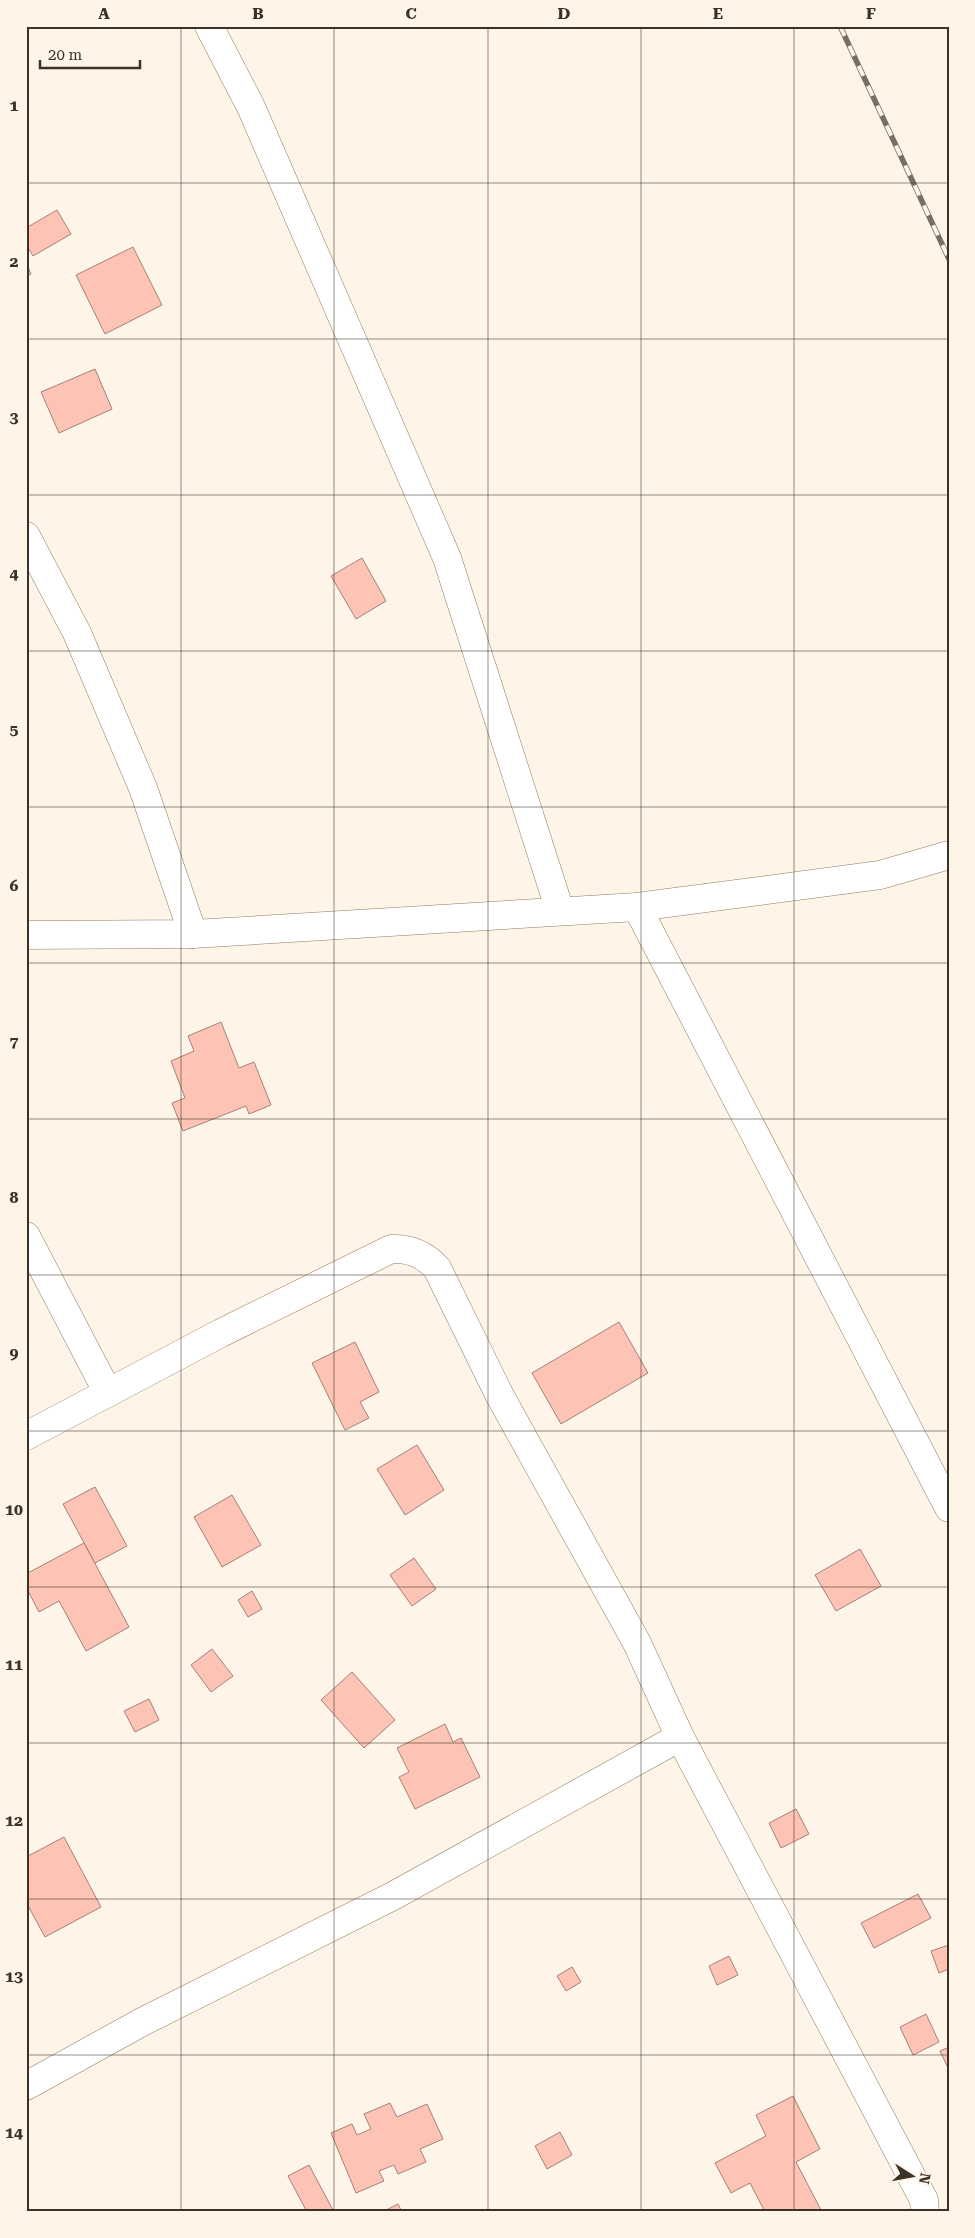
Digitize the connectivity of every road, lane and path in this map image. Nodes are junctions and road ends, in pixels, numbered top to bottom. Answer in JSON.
{"nodes":[{"id":1,"x":209,"y":26,"type":"edge"},
{"id":2,"x":26,"y":536,"type":"edge"},
{"id":3,"x":949,"y":855,"type":"edge"},
{"id":4,"x":637,"y":907,"type":"junction"},
{"id":5,"x":560,"y":912,"type":"junction"},
{"id":6,"x":193,"y":934,"type":"junction"},
{"id":7,"x":26,"y":935,"type":"edge"},
{"id":8,"x":26,"y":1236,"type":"edge"},
{"id":9,"x":108,"y":1393,"type":"junction"},
{"id":10,"x":26,"y":1436,"type":"edge"},
{"id":11,"x":949,"y":1508,"type":"edge"},
{"id":12,"x":680,"y":1737,"type":"junction"},
{"id":13,"x":26,"y":2086,"type":"edge"},
{"id":14,"x":925,"y":2212,"type":"edge"}],
"edges":[{"from":1,"to":5,"type":"street"},
{"from":2,"to":6,"type":"street"},
{"from":3,"to":4,"type":"street"},
{"from":4,"to":5,"type":"street"},
{"from":4,"to":11,"type":"street"},
{"from":5,"to":6,"type":"street"},
{"from":6,"to":7,"type":"street"},
{"from":8,"to":9,"type":"street"},
{"from":9,"to":10,"type":"street"},
{"from":9,"to":12,"type":"street"},
{"from":12,"to":13,"type":"street"},
{"from":12,"to":14,"type":"street"}]}
